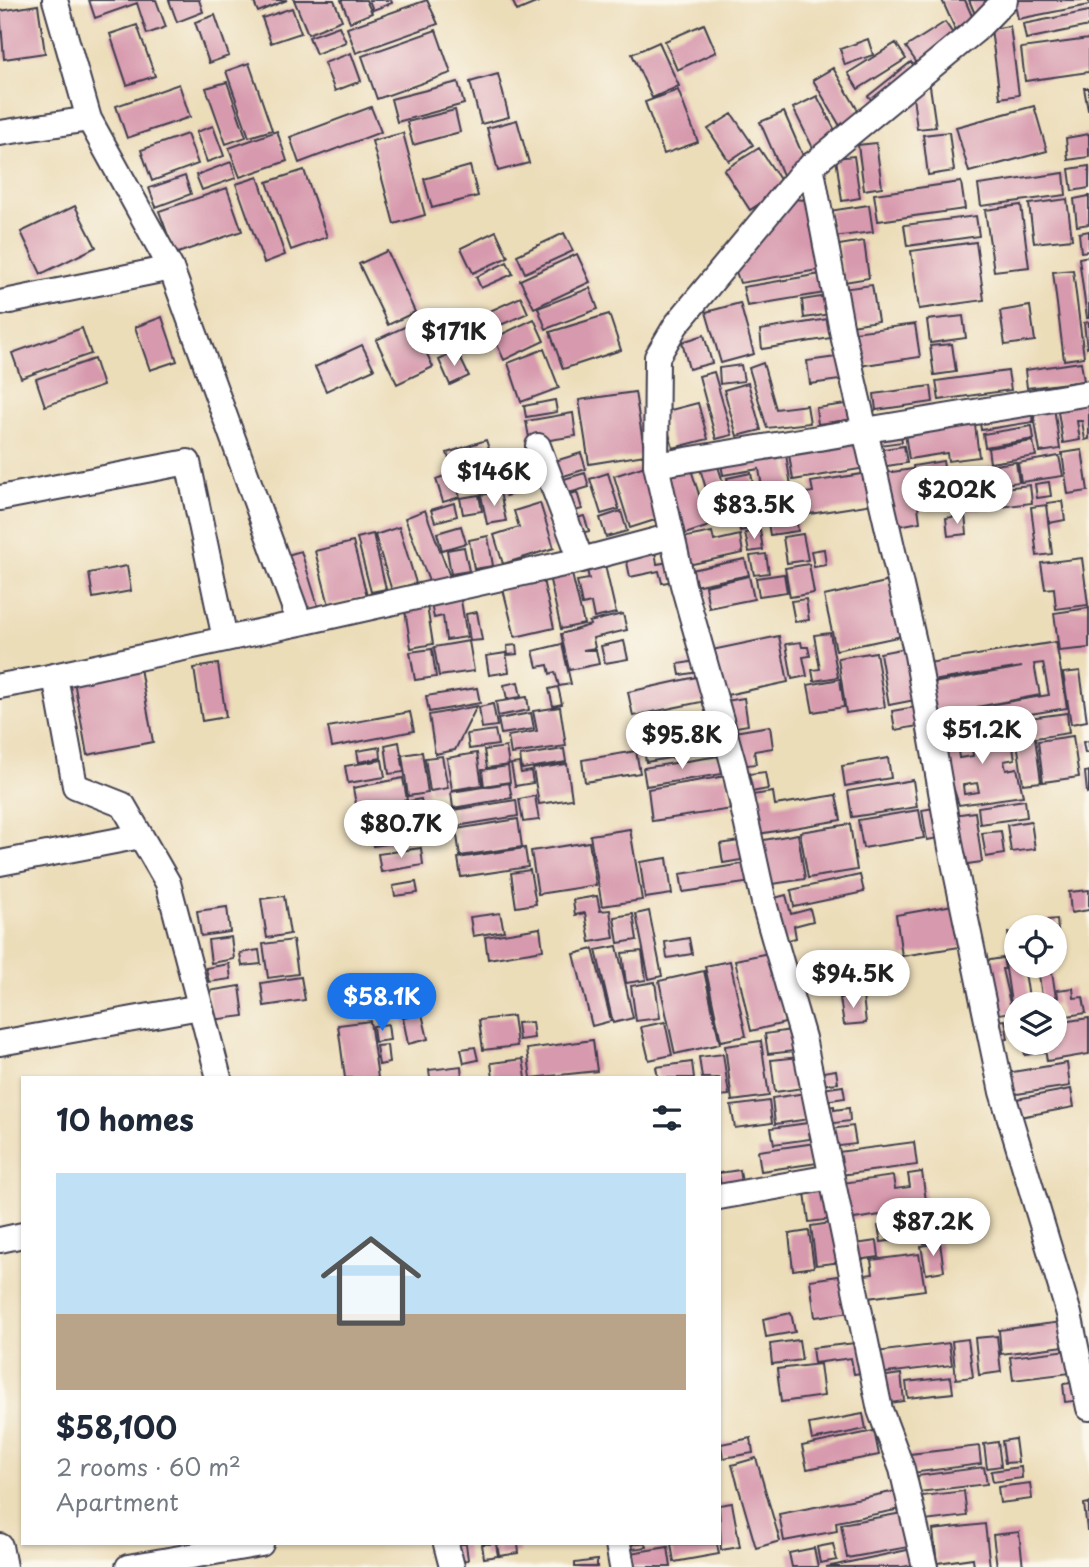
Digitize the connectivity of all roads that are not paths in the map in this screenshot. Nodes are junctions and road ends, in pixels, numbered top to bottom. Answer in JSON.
{"nodes":[{"id":1,"x":55,"y":0,"type":"edge"},
{"id":2,"x":1005,"y":0,"type":"edge"},
{"id":3,"x":89,"y":120,"type":"junction"},
{"id":4,"x":0,"y":134,"type":"edge"},
{"id":5,"x":811,"y":165,"type":"junction"},
{"id":6,"x":171,"y":268,"type":"junction"},
{"id":7,"x":0,"y":303,"type":"edge"},
{"id":8,"x":1089,"y":393,"type":"edge"},
{"id":9,"x":866,"y":430,"type":"junction"},
{"id":10,"x":538,"y":446,"type":"dead end"},
{"id":11,"x":240,"y":459,"type":"dead end"},
{"id":12,"x":656,"y":465,"type":"junction"},
{"id":13,"x":0,"y":498,"type":"edge"},
{"id":14,"x":672,"y":536,"type":"junction"},
{"id":15,"x":581,"y":560,"type":"junction"},
{"id":16,"x":300,"y":623,"type":"junction"},
{"id":17,"x":225,"y":639,"type":"junction"},
{"id":18,"x":49,"y":677,"type":"junction"},
{"id":19,"x":0,"y":686,"type":"edge"},
{"id":20,"x":141,"y":836,"type":"junction"},
{"id":21,"x":0,"y":863,"type":"edge"},
{"id":22,"x":200,"y":1007,"type":"junction"},
{"id":23,"x":0,"y":1043,"type":"edge"},
{"id":24,"x":218,"y":1076,"type":"edge"},
{"id":25,"x":831,"y":1177,"type":"junction"},
{"id":26,"x":721,"y":1197,"type":"edge"},
{"id":27,"x":21,"y":1235,"type":"edge"},
{"id":28,"x":0,"y":1240,"type":"edge"},
{"id":29,"x":1089,"y":1408,"type":"edge"},
{"id":30,"x":255,"y":1545,"type":"edge"},
{"id":31,"x":446,"y":1545,"type":"edge"},
{"id":32,"x":618,"y":1545,"type":"edge"},
{"id":33,"x":0,"y":1546,"type":"edge"},
{"id":34,"x":4,"y":1567,"type":"edge"},
{"id":35,"x":128,"y":1567,"type":"edge"},
{"id":36,"x":452,"y":1567,"type":"edge"},
{"id":37,"x":622,"y":1567,"type":"edge"},
{"id":38,"x":925,"y":1567,"type":"edge"}],
"edges":[{"from":1,"to":3,"type":"street"},
{"from":2,"to":5,"type":"street"},
{"from":3,"to":4,"type":"street"},
{"from":3,"to":6,"type":"street"},
{"from":5,"to":9,"type":"street"},
{"from":5,"to":12,"type":"street"},
{"from":6,"to":7,"type":"street"},
{"from":6,"to":16,"type":"street"},
{"from":8,"to":9,"type":"street"},
{"from":9,"to":12,"type":"street"},
{"from":9,"to":29,"type":"street"},
{"from":10,"to":15,"type":"street"},
{"from":11,"to":16,"type":"street"},
{"from":12,"to":14,"type":"street"},
{"from":13,"to":17,"type":"street"},
{"from":14,"to":15,"type":"street"},
{"from":14,"to":25,"type":"street"},
{"from":15,"to":16,"type":"street"},
{"from":16,"to":17,"type":"street"},
{"from":17,"to":18,"type":"street"},
{"from":18,"to":19,"type":"street"},
{"from":18,"to":20,"type":"street"},
{"from":20,"to":21,"type":"street"},
{"from":20,"to":22,"type":"street"},
{"from":22,"to":23,"type":"street"},
{"from":22,"to":24,"type":"street"},
{"from":25,"to":26,"type":"street"},
{"from":25,"to":38,"type":"street"},
{"from":27,"to":28,"type":"street"},
{"from":30,"to":35,"type":"street"},
{"from":31,"to":36,"type":"street"},
{"from":32,"to":37,"type":"street"},
{"from":33,"to":34,"type":"street"}]}
